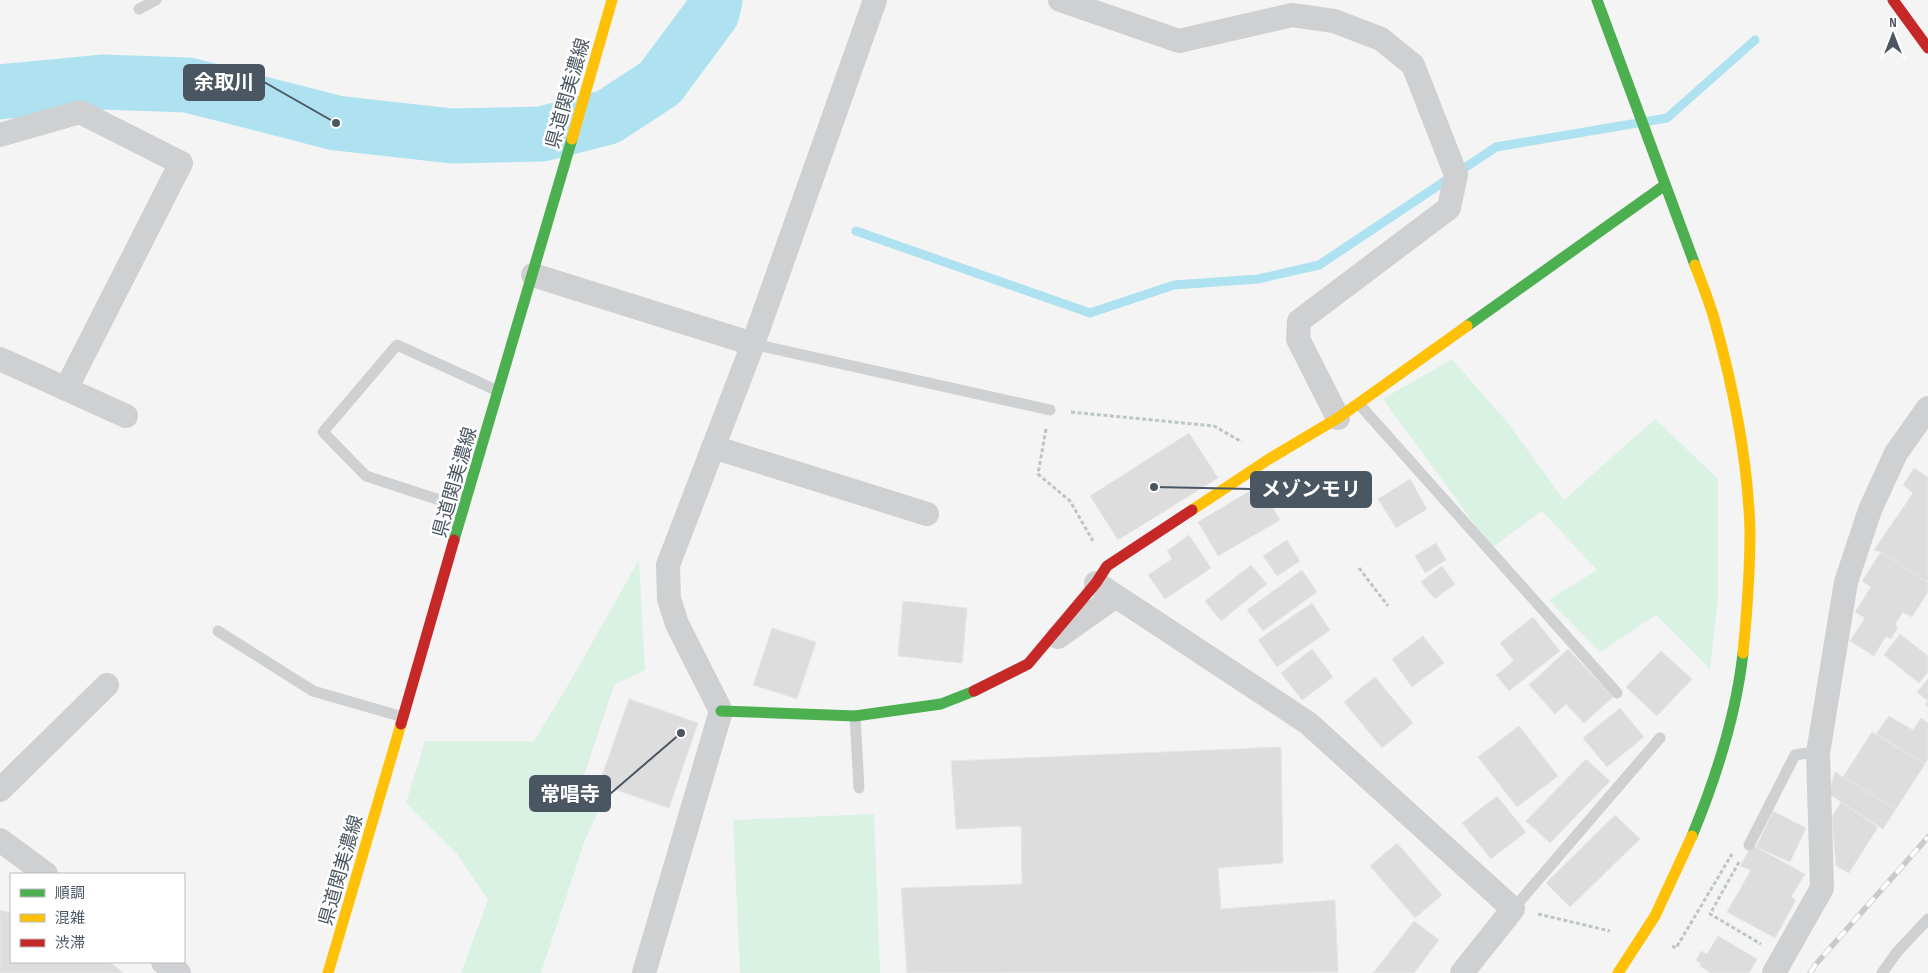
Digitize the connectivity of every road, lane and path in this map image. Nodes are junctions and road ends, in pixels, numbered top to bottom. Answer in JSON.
{"nodes":[{"id":1,"x":156,"y":0,"type":"edge"},
{"id":2,"x":612,"y":0,"type":"edge"},
{"id":3,"x":875,"y":0,"type":"edge"},
{"id":4,"x":1060,"y":0,"type":"edge"},
{"id":5,"x":1597,"y":0,"type":"edge"},
{"id":6,"x":1893,"y":0,"type":"edge"},
{"id":7,"x":139,"y":9,"type":"dead end"},
{"id":8,"x":1928,"y":48,"type":"edge"},
{"id":9,"x":0,"y":135,"type":"edge"},
{"id":10,"x":1665,"y":185,"type":"junction"},
{"id":11,"x":533,"y":275,"type":"junction"},
{"id":12,"x":753,"y":344,"type":"junction"},
{"id":13,"x":0,"y":359,"type":"edge"},
{"id":14,"x":66,"y":389,"type":"junction"},
{"id":15,"x":498,"y":391,"type":"junction"},
{"id":16,"x":1359,"y":404,"type":"junction"},
{"id":17,"x":1928,"y":408,"type":"edge"},
{"id":18,"x":1050,"y":410,"type":"junction"},
{"id":19,"x":126,"y":416,"type":"dead end"},
{"id":20,"x":1338,"y":418,"type":"junction"},
{"id":21,"x":1244,"y":443,"type":"dead end"},
{"id":22,"x":713,"y":447,"type":"junction"},
{"id":23,"x":464,"y":508,"type":"junction"},
{"id":24,"x":927,"y":514,"type":"dead end"},
{"id":25,"x":1359,"y":568,"type":"dead end"},
{"id":26,"x":1101,"y":574,"type":"junction"},
{"id":27,"x":1116,"y":596,"type":"junction"},
{"id":28,"x":1388,"y":606,"type":"dead end"},
{"id":29,"x":218,"y":631,"type":"dead end"},
{"id":30,"x":1040,"y":649,"type":"junction"},
{"id":31,"x":106,"y":685,"type":"dead end"},
{"id":32,"x":1617,"y":693,"type":"dead end"},
{"id":33,"x":721,"y":711,"type":"junction"},
{"id":34,"x":855,"y":716,"type":"junction"},
{"id":35,"x":402,"y":717,"type":"junction"},
{"id":36,"x":1660,"y":738,"type":"dead end"},
{"id":37,"x":1819,"y":751,"type":"junction"},
{"id":38,"x":858,"y":788,"type":"dead end"},
{"id":39,"x":0,"y":790,"type":"edge"},
{"id":40,"x":0,"y":840,"type":"edge"},
{"id":41,"x":1749,"y":844,"type":"junction"},
{"id":42,"x":45,"y":873,"type":"edge"},
{"id":43,"x":1513,"y":909,"type":"junction"},
{"id":44,"x":1928,"y":919,"type":"edge"},
{"id":45,"x":1644,"y":932,"type":"junction"},
{"id":46,"x":1637,"y":944,"type":"junction"},
{"id":47,"x":165,"y":963,"type":"edge"},
{"id":48,"x":1778,"y":965,"type":"edge"},
{"id":49,"x":179,"y":973,"type":"edge"},
{"id":50,"x":328,"y":973,"type":"edge"},
{"id":51,"x":644,"y":973,"type":"edge"},
{"id":52,"x":1462,"y":973,"type":"edge"},
{"id":53,"x":1618,"y":973,"type":"edge"},
{"id":54,"x":1882,"y":973,"type":"edge"}],
"edges":[{"from":1,"to":7,"type":"lane"},
{"from":2,"to":11,"type":"street","name":"県道関美濃線"},
{"from":3,"to":12,"type":"street"},
{"from":4,"to":20,"type":"street"},
{"from":5,"to":10,"type":"street"},
{"from":6,"to":8,"type":"street"},
{"from":9,"to":14,"type":"street"},
{"from":10,"to":16,"type":"street"},
{"from":10,"to":45,"type":"street"},
{"from":11,"to":12,"type":"street"},
{"from":11,"to":15,"type":"street","name":"県道関美濃線"},
{"from":12,"to":18,"type":"lane"},
{"from":12,"to":22,"type":"street"},
{"from":13,"to":14,"type":"street"},
{"from":14,"to":19,"type":"street"},
{"from":15,"to":23,"type":"street","name":"県道関美濃線"},
{"from":15,"to":23,"type":"lane"},
{"from":16,"to":20,"type":"street"},
{"from":16,"to":32,"type":"lane"},
{"from":17,"to":37,"type":"street"},
{"from":18,"to":21,"type":"path"},
{"from":18,"to":26,"type":"path"},
{"from":20,"to":26,"type":"street"},
{"from":22,"to":24,"type":"street"},
{"from":22,"to":33,"type":"street"},
{"from":23,"to":35,"type":"street","name":"県道関美濃線"},
{"from":25,"to":28,"type":"path"},
{"from":26,"to":27,"type":"street"},
{"from":26,"to":30,"type":"street"},
{"from":27,"to":30,"type":"street"},
{"from":27,"to":43,"type":"street"},
{"from":29,"to":35,"type":"lane"},
{"from":30,"to":34,"type":"street"},
{"from":31,"to":39,"type":"street"},
{"from":33,"to":34,"type":"street"},
{"from":33,"to":51,"type":"street"},
{"from":34,"to":38,"type":"lane"},
{"from":35,"to":50,"type":"street","name":"県道関美濃線"},
{"from":36,"to":43,"type":"lane"},
{"from":37,"to":41,"type":"lane"},
{"from":37,"to":48,"type":"street"},
{"from":40,"to":42,"type":"street"},
{"from":41,"to":45,"type":"path"},
{"from":41,"to":48,"type":"path"},
{"from":43,"to":46,"type":"path"},
{"from":43,"to":52,"type":"street"},
{"from":44,"to":54,"type":"lane"},
{"from":45,"to":46,"type":"street"},
{"from":46,"to":53,"type":"street"},
{"from":47,"to":49,"type":"street"}]}
